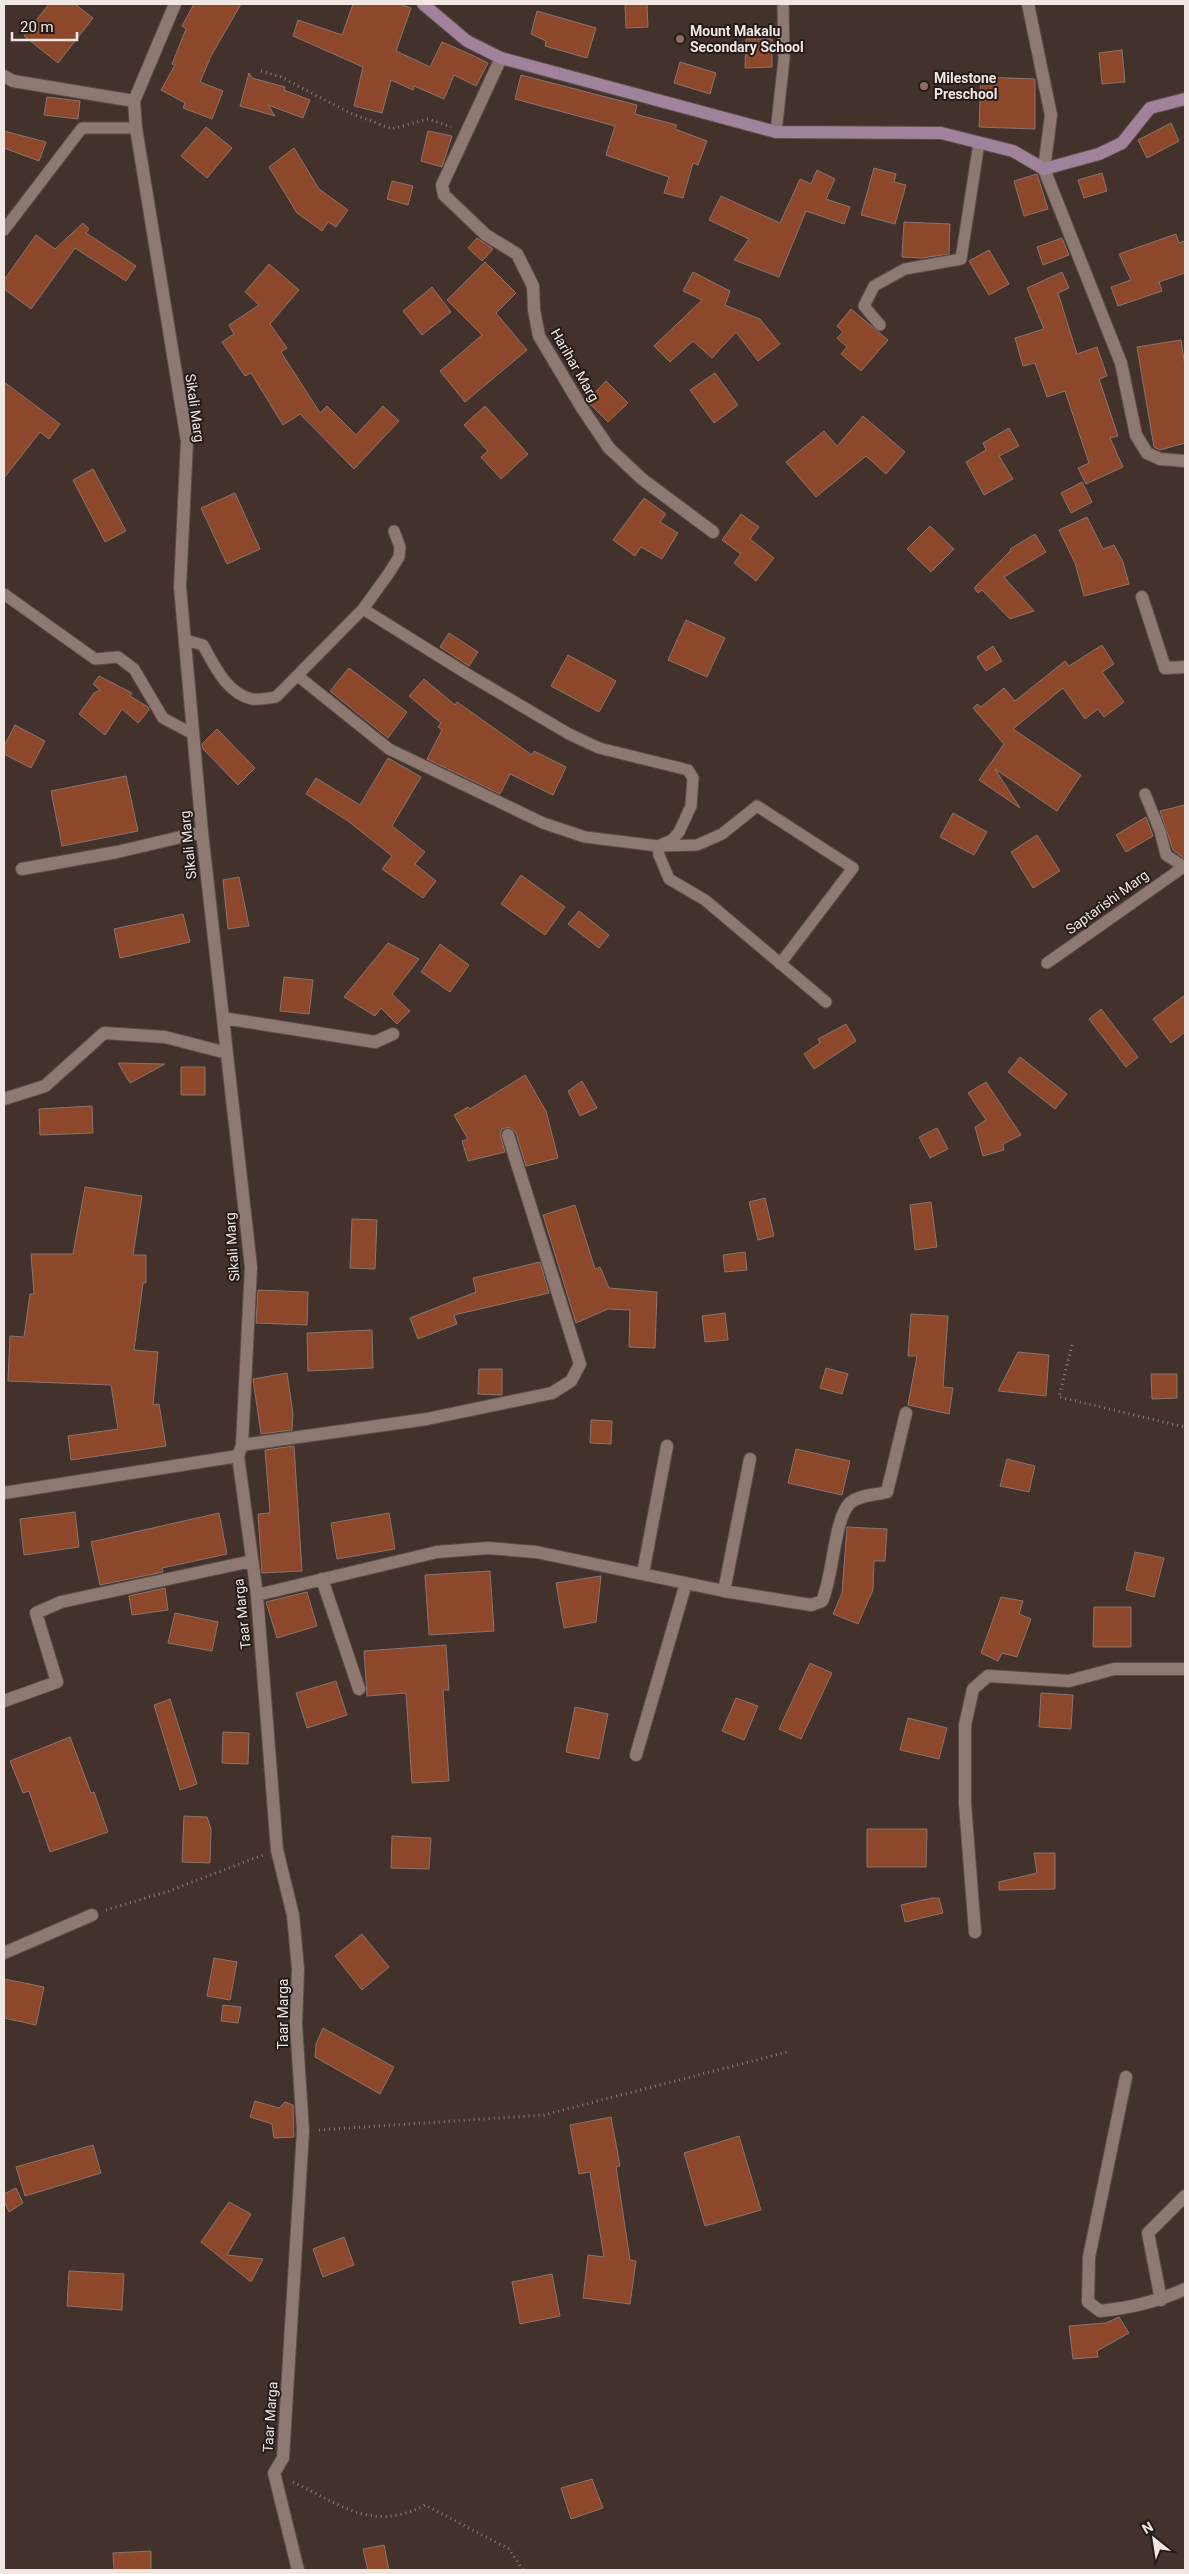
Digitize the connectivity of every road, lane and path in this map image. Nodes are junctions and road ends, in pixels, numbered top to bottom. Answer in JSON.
{"nodes":[{"id":1,"x":175,"y":4,"type":"edge"},
{"id":2,"x":423,"y":4,"type":"edge"},
{"id":3,"x":783,"y":4,"type":"edge"},
{"id":4,"x":1028,"y":4,"type":"edge"},
{"id":5,"x":501,"y":58,"type":"junction"},
{"id":6,"x":261,"y":71,"type":"dead end"},
{"id":7,"x":4,"y":76,"type":"edge"},
{"id":8,"x":1185,"y":99,"type":"edge"},
{"id":9,"x":134,"y":100,"type":"junction"},
{"id":10,"x":136,"y":128,"type":"junction"},
{"id":11,"x":776,"y":132,"type":"junction"},
{"id":12,"x":468,"y":133,"type":"junction"},
{"id":13,"x":979,"y":143,"type":"junction"},
{"id":14,"x":1044,"y":169,"type":"junction"},
{"id":15,"x":4,"y":230,"type":"edge"},
{"id":16,"x":880,"y":325,"type":"dead end"},
{"id":17,"x":1185,"y":461,"type":"edge"},
{"id":18,"x":394,"y":530,"type":"dead end"},
{"id":19,"x":713,"y":532,"type":"dead end"},
{"id":20,"x":4,"y":594,"type":"edge"},
{"id":21,"x":1142,"y":597,"type":"dead end"},
{"id":22,"x":363,"y":609,"type":"junction"},
{"id":23,"x":185,"y":640,"type":"junction"},
{"id":24,"x":1185,"y":667,"type":"edge"},
{"id":25,"x":298,"y":676,"type":"junction"},
{"id":26,"x":193,"y":734,"type":"junction"},
{"id":27,"x":1144,"y":794,"type":"dead end"},
{"id":28,"x":202,"y":832,"type":"junction"},
{"id":29,"x":658,"y":846,"type":"junction"},
{"id":30,"x":1184,"y":866,"type":"edge"},
{"id":31,"x":22,"y":869,"type":"dead end"},
{"id":32,"x":1047,"y":963,"type":"dead end"},
{"id":33,"x":780,"y":964,"type":"junction"},
{"id":34,"x":826,"y":1002,"type":"dead end"},
{"id":35,"x":223,"y":1018,"type":"junction"},
{"id":36,"x":393,"y":1034,"type":"dead end"},
{"id":37,"x":227,"y":1053,"type":"junction"},
{"id":38,"x":4,"y":1099,"type":"edge"},
{"id":39,"x":508,"y":1135,"type":"dead end"},
{"id":40,"x":1072,"y":1345,"type":"dead end"},
{"id":41,"x":906,"y":1413,"type":"dead end"},
{"id":42,"x":1185,"y":1427,"type":"edge"},
{"id":43,"x":667,"y":1446,"type":"dead end"},
{"id":44,"x":240,"y":1451,"type":"junction"},
{"id":45,"x":750,"y":1459,"type":"dead end"},
{"id":46,"x":4,"y":1493,"type":"edge"},
{"id":47,"x":252,"y":1561,"type":"junction"},
{"id":48,"x":643,"y":1573,"type":"junction"},
{"id":49,"x":322,"y":1579,"type":"junction"},
{"id":50,"x":686,"y":1583,"type":"junction"},
{"id":51,"x":724,"y":1591,"type":"junction"},
{"id":52,"x":257,"y":1595,"type":"junction"},
{"id":53,"x":1185,"y":1669,"type":"edge"},
{"id":54,"x":358,"y":1689,"type":"dead end"},
{"id":55,"x":4,"y":1701,"type":"edge"},
{"id":56,"x":636,"y":1755,"type":"dead end"},
{"id":57,"x":277,"y":1850,"type":"junction"},
{"id":58,"x":92,"y":1915,"type":"joint"},
{"id":59,"x":975,"y":1932,"type":"dead end"},
{"id":60,"x":4,"y":1953,"type":"edge"},
{"id":61,"x":787,"y":2052,"type":"dead end"},
{"id":62,"x":1126,"y":2078,"type":"dead end"},
{"id":63,"x":303,"y":2131,"type":"junction"},
{"id":64,"x":1185,"y":2196,"type":"edge"},
{"id":65,"x":1185,"y":2289,"type":"edge"},
{"id":66,"x":1161,"y":2300,"type":"junction"},
{"id":67,"x":274,"y":2474,"type":"junction"},
{"id":68,"x":298,"y":2570,"type":"edge"},
{"id":69,"x":523,"y":2570,"type":"edge"}],
"edges":[{"from":1,"to":9,"type":"street","name":"Sikali Marg"},
{"from":2,"to":5,"type":"street"},
{"from":3,"to":11,"type":"lane"},
{"from":4,"to":14,"type":"street"},
{"from":5,"to":11,"type":"street"},
{"from":5,"to":12,"type":"street","name":"Harihar Marg"},
{"from":6,"to":12,"type":"path"},
{"from":7,"to":9,"type":"street"},
{"from":8,"to":14,"type":"street"},
{"from":9,"to":10,"type":"street","name":"Sikali Marg"},
{"from":10,"to":15,"type":"lane"},
{"from":10,"to":23,"type":"street","name":"Sikali Marg"},
{"from":11,"to":13,"type":"street"},
{"from":12,"to":19,"type":"street","name":"Harihar Marg"},
{"from":13,"to":14,"type":"street"},
{"from":13,"to":16,"type":"lane"},
{"from":14,"to":17,"type":"street"},
{"from":18,"to":22,"type":"lane"},
{"from":20,"to":26,"type":"lane"},
{"from":21,"to":24,"type":"street"},
{"from":22,"to":25,"type":"lane"},
{"from":22,"to":29,"type":"lane"},
{"from":23,"to":25,"type":"lane"},
{"from":23,"to":26,"type":"street","name":"Sikali Marg"},
{"from":25,"to":29,"type":"lane"},
{"from":26,"to":28,"type":"street","name":"Sikali Marg"},
{"from":27,"to":30,"type":"lane"},
{"from":28,"to":31,"type":"street"},
{"from":28,"to":35,"type":"street","name":"Sikali Marg"},
{"from":29,"to":33,"type":"lane"},
{"from":29,"to":33,"type":"lane"},
{"from":30,"to":32,"type":"lane","name":"Saptarishi Marg"},
{"from":33,"to":34,"type":"lane"},
{"from":35,"to":36,"type":"street"},
{"from":35,"to":37,"type":"street","name":"Sikali Marg"},
{"from":37,"to":38,"type":"street"},
{"from":37,"to":44,"type":"street","name":"Sikali Marg"},
{"from":39,"to":44,"type":"street"},
{"from":40,"to":42,"type":"path"},
{"from":41,"to":51,"type":"street"},
{"from":43,"to":48,"type":"street"},
{"from":44,"to":46,"type":"street"},
{"from":44,"to":47,"type":"street","name":"Taar Marga"},
{"from":45,"to":51,"type":"street"},
{"from":47,"to":52,"type":"street","name":"Taar Marga"},
{"from":47,"to":55,"type":"street"},
{"from":48,"to":49,"type":"street"},
{"from":48,"to":50,"type":"street"},
{"from":49,"to":52,"type":"street"},
{"from":49,"to":54,"type":"street"},
{"from":50,"to":51,"type":"street"},
{"from":50,"to":56,"type":"street"},
{"from":52,"to":57,"type":"street","name":"Taar Marga"},
{"from":53,"to":59,"type":"street"},
{"from":57,"to":58,"type":"path"},
{"from":57,"to":63,"type":"street","name":"Taar Marga"},
{"from":58,"to":60,"type":"street"},
{"from":61,"to":63,"type":"path"},
{"from":62,"to":66,"type":"street"},
{"from":63,"to":67,"type":"street","name":"Taar Marga"},
{"from":64,"to":66,"type":"street"},
{"from":65,"to":66,"type":"street"},
{"from":67,"to":68,"type":"street","name":"Taar Marga"},
{"from":67,"to":69,"type":"path"}]}
